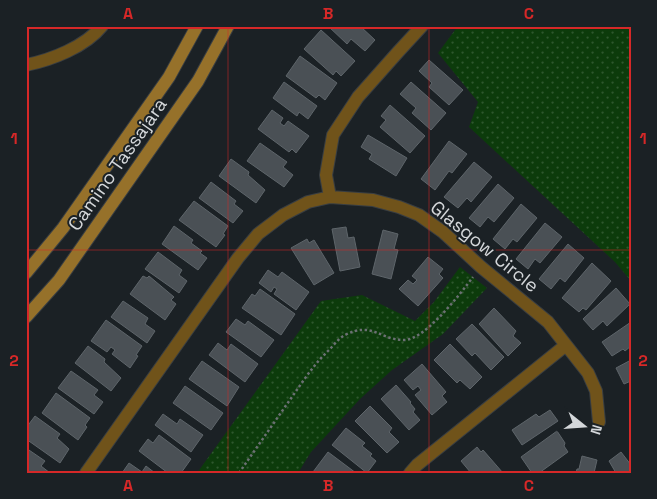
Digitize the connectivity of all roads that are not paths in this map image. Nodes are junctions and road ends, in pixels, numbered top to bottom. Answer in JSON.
{"nodes":[{"id":1,"x":102,"y":26,"type":"edge"},
{"id":2,"x":196,"y":26,"type":"edge"},
{"id":3,"x":228,"y":26,"type":"edge"},
{"id":4,"x":422,"y":26,"type":"edge"},
{"id":5,"x":26,"y":65,"type":"edge"},
{"id":6,"x":330,"y":197,"type":"junction"},
{"id":7,"x":26,"y":272,"type":"edge"},
{"id":8,"x":26,"y":317,"type":"edge"},
{"id":9,"x":566,"y":345,"type":"junction"},
{"id":10,"x":599,"y":422,"type":"dead end"},
{"id":11,"x":86,"y":473,"type":"edge"},
{"id":12,"x":410,"y":473,"type":"edge"}],
"edges":[{"from":1,"to":5,"type":"street"},
{"from":2,"to":7,"type":"main road","name":"Camino Tassajara"},
{"from":3,"to":8,"type":"main road","name":"Camino Tassajara"},
{"from":4,"to":6,"type":"street"},
{"from":6,"to":9,"type":"street","name":"Glasgow Circle"},
{"from":6,"to":11,"type":"street","name":"Glasgow Circle"},
{"from":9,"to":10,"type":"street","name":"Glasgow Circle"},
{"from":9,"to":12,"type":"street"}]}
